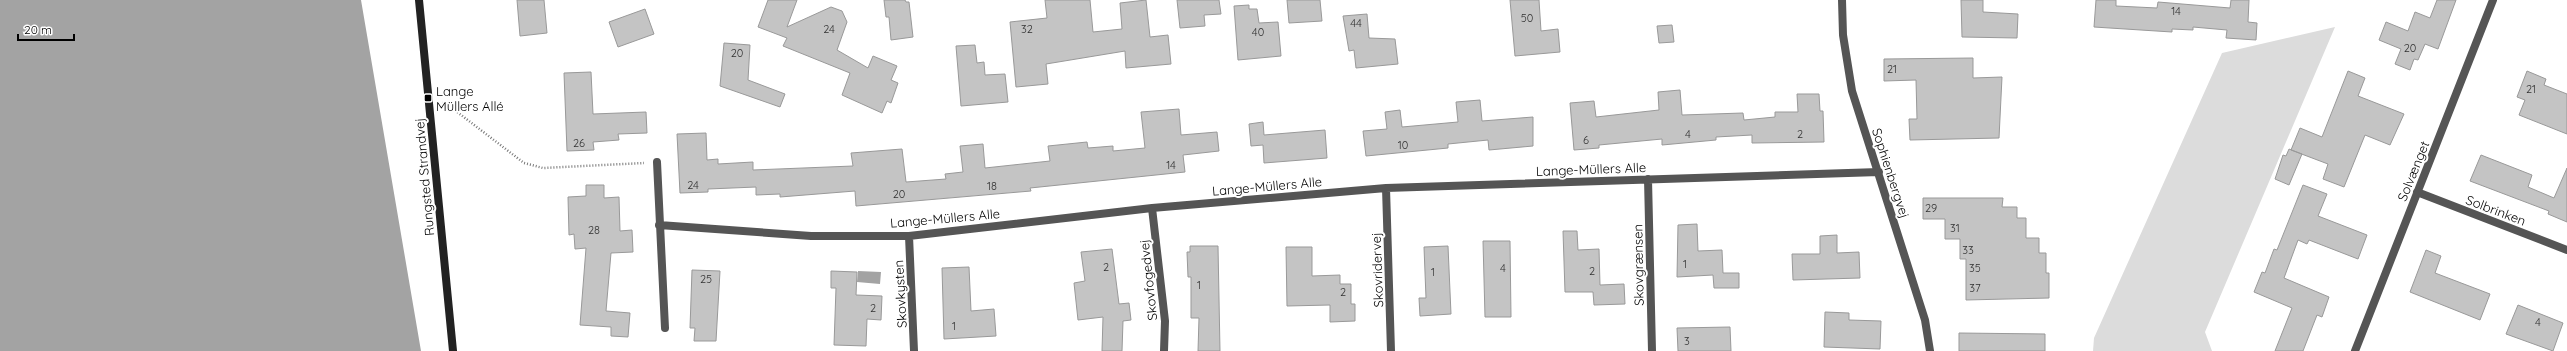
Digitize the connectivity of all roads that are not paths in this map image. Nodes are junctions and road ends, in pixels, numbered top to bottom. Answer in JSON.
{"nodes":[{"id":1,"x":419,"y":0,"type":"edge"},
{"id":2,"x":1842,"y":0,"type":"edge"},
{"id":3,"x":2493,"y":0,"type":"edge"},
{"id":4,"x":657,"y":162,"type":"road end"},
{"id":5,"x":1879,"y":172,"type":"junction"},
{"id":6,"x":1648,"y":179,"type":"junction"},
{"id":7,"x":1386,"y":188,"type":"junction"},
{"id":8,"x":2417,"y":192,"type":"junction"},
{"id":9,"x":1152,"y":208,"type":"junction"},
{"id":10,"x":660,"y":225,"type":"junction"},
{"id":11,"x":908,"y":236,"type":"junction"},
{"id":12,"x":2567,"y":250,"type":"edge"},
{"id":13,"x":665,"y":328,"type":"dead end"},
{"id":14,"x":453,"y":351,"type":"edge"},
{"id":15,"x":914,"y":351,"type":"edge"},
{"id":16,"x":1164,"y":351,"type":"edge"},
{"id":17,"x":1391,"y":351,"type":"edge"},
{"id":18,"x":1652,"y":351,"type":"edge"},
{"id":19,"x":1930,"y":351,"type":"edge"},
{"id":20,"x":2355,"y":351,"type":"edge"}],
"edges":[{"from":1,"to":14,"type":"main road","name":"Rungsted Strandvej"},
{"from":2,"to":5,"type":"street","name":"Sophienbergvej"},
{"from":3,"to":8,"type":"street","name":"Solvænget"},
{"from":4,"to":10,"type":"street"},
{"from":5,"to":6,"type":"street","name":"Lange-Müllers Alle"},
{"from":5,"to":19,"type":"street","name":"Sophienbergvej"},
{"from":6,"to":7,"type":"street","name":"Lange-Müllers Alle"},
{"from":6,"to":18,"type":"street","name":"Skovgrænsen"},
{"from":7,"to":9,"type":"street","name":"Lange-Müllers Alle"},
{"from":7,"to":17,"type":"street","name":"Skovridervej"},
{"from":8,"to":12,"type":"street","name":"Solbrinken"},
{"from":8,"to":20,"type":"street","name":"Solvænget"},
{"from":9,"to":11,"type":"street","name":"Lange-Müllers Alle"},
{"from":9,"to":16,"type":"street","name":"Skovfogedvej"},
{"from":10,"to":11,"type":"street","name":"Lange-Müllers Alle"},
{"from":10,"to":13,"type":"street"},
{"from":11,"to":15,"type":"street","name":"Skovkysten"}]}
